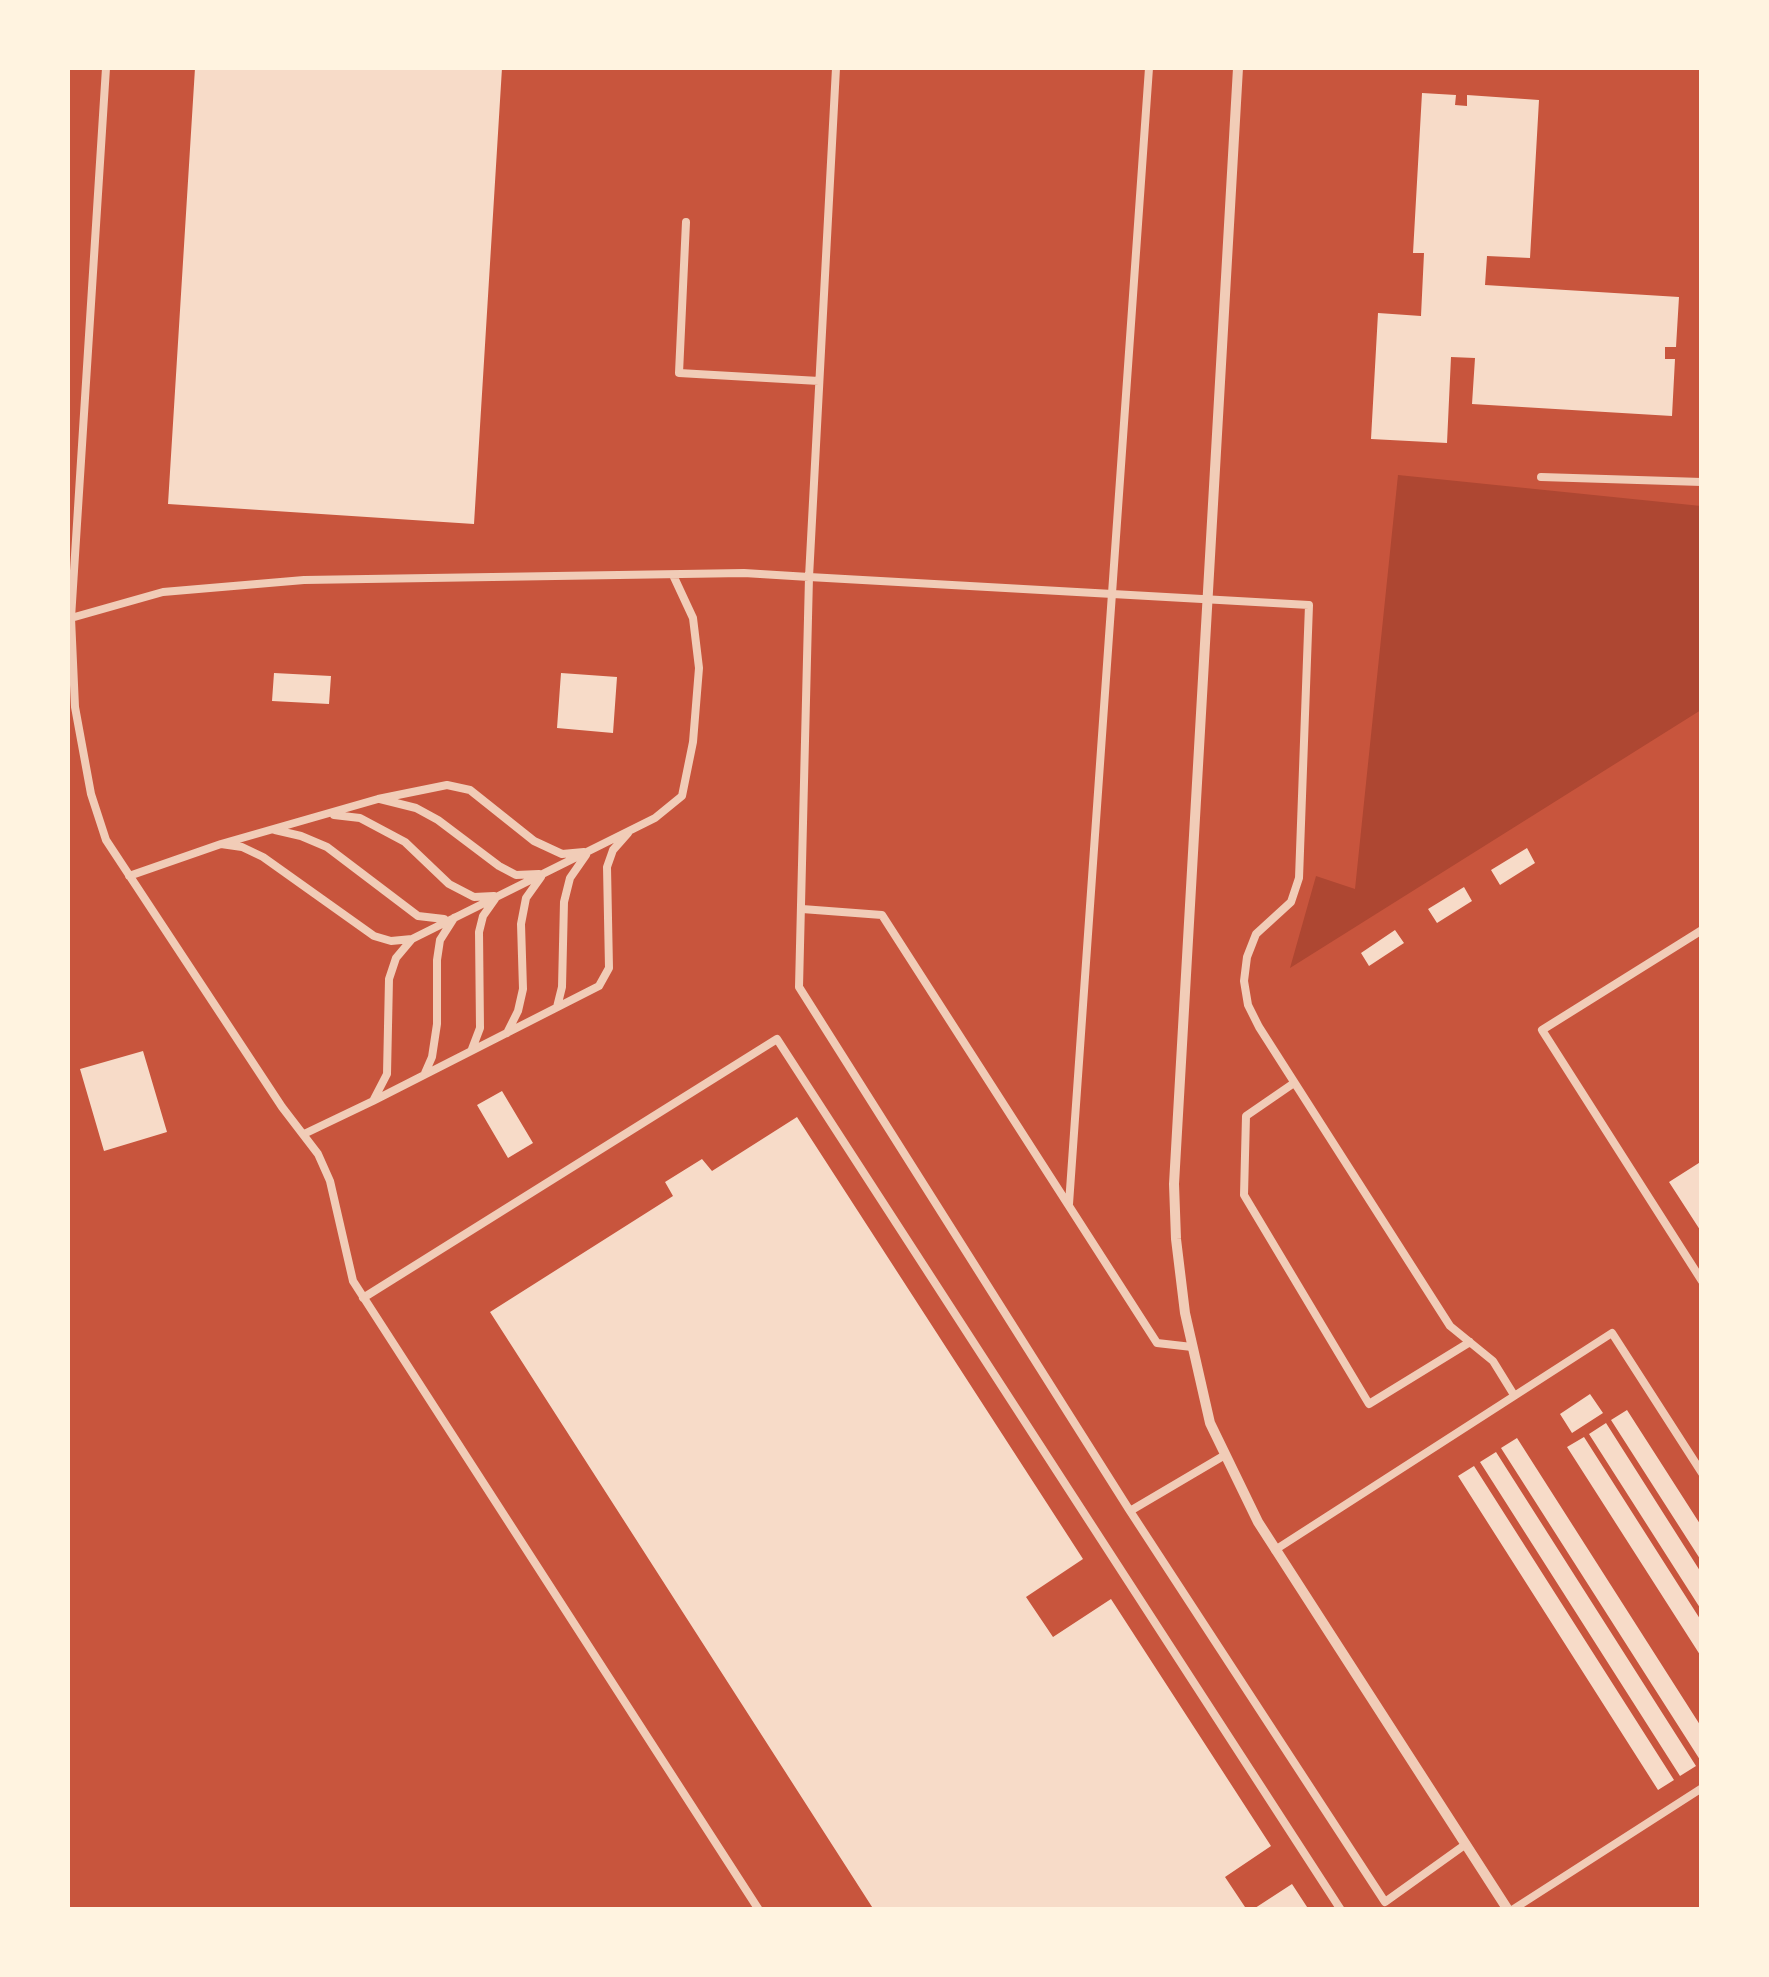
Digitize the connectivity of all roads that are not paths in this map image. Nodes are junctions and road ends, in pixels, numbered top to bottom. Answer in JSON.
{"nodes":[{"id":1,"x":106,"y":68,"type":"edge"},
{"id":2,"x":836,"y":68,"type":"edge"},
{"id":3,"x":1149,"y":68,"type":"edge"},
{"id":4,"x":1238,"y":68,"type":"edge"},
{"id":5,"x":686,"y":222,"type":"dead end"},
{"id":6,"x":819,"y":381,"type":"junction"},
{"id":7,"x":1542,"y":478,"type":"dead end"},
{"id":8,"x":1702,"y":482,"type":"edge"},
{"id":9,"x":673,"y":575,"type":"junction"},
{"id":10,"x":809,"y":577,"type":"junction"},
{"id":11,"x":1112,"y":594,"type":"junction"},
{"id":12,"x":1206,"y":602,"type":"junction"},
{"id":13,"x":71,"y":618,"type":"junction"},
{"id":14,"x":378,"y":799,"type":"junction"},
{"id":15,"x":316,"y":816,"type":"junction"},
{"id":16,"x":272,"y":830,"type":"junction"},
{"id":17,"x":631,"y":830,"type":"junction"},
{"id":18,"x":221,"y":844,"type":"junction"},
{"id":19,"x":588,"y":852,"type":"junction"},
{"id":20,"x":544,"y":873,"type":"junction"},
{"id":21,"x":130,"y":876,"type":"junction"},
{"id":22,"x":498,"y":896,"type":"junction"},
{"id":23,"x":802,"y":909,"type":"junction"},
{"id":24,"x":454,"y":918,"type":"junction"},
{"id":25,"x":1702,"y":930,"type":"edge"},
{"id":26,"x":412,"y":939,"type":"junction"},
{"id":27,"x":556,"y":1007,"type":"junction"},
{"id":28,"x":506,"y":1033,"type":"junction"},
{"id":29,"x":472,"y":1050,"type":"junction"},
{"id":30,"x":424,"y":1074,"type":"junction"},
{"id":31,"x":1294,"y":1083,"type":"junction"},
{"id":32,"x":373,"y":1101,"type":"junction"},
{"id":33,"x":304,"y":1134,"type":"junction"},
{"id":34,"x":1069,"y":1204,"type":"junction"},
{"id":35,"x":1702,"y":1281,"type":"edge"},
{"id":36,"x":363,"y":1298,"type":"junction"},
{"id":37,"x":1470,"y":1342,"type":"junction"},
{"id":38,"x":1192,"y":1348,"type":"junction"},
{"id":39,"x":1514,"y":1396,"type":"junction"},
{"id":40,"x":1225,"y":1454,"type":"junction"},
{"id":41,"x":1702,"y":1473,"type":"edge"},
{"id":42,"x":1130,"y":1511,"type":"junction"},
{"id":43,"x":1275,"y":1550,"type":"junction"},
{"id":44,"x":1702,"y":1788,"type":"edge"},
{"id":45,"x":1466,"y":1844,"type":"junction"},
{"id":46,"x":1387,"y":1906,"type":"edge"},
{"id":47,"x":759,"y":1910,"type":"edge"},
{"id":48,"x":1341,"y":1910,"type":"edge"},
{"id":49,"x":1510,"y":1910,"type":"edge"}],
"edges":[{"from":1,"to":13,"type":"lane"},
{"from":2,"to":6,"type":"lane"},
{"from":3,"to":11,"type":"lane"},
{"from":4,"to":12,"type":"street"},
{"from":5,"to":6,"type":"lane"},
{"from":6,"to":10,"type":"lane"},
{"from":7,"to":8,"type":"lane"},
{"from":9,"to":10,"type":"lane"},
{"from":9,"to":13,"type":"lane"},
{"from":9,"to":17,"type":"lane"},
{"from":10,"to":11,"type":"lane"},
{"from":10,"to":23,"type":"lane"},
{"from":11,"to":12,"type":"lane"},
{"from":11,"to":34,"type":"lane"},
{"from":12,"to":31,"type":"lane"},
{"from":12,"to":38,"type":"street"},
{"from":13,"to":21,"type":"lane"},
{"from":14,"to":15,"type":"lane"},
{"from":14,"to":19,"type":"lane"},
{"from":14,"to":20,"type":"lane"},
{"from":15,"to":16,"type":"lane"},
{"from":15,"to":22,"type":"lane"},
{"from":16,"to":18,"type":"lane"},
{"from":16,"to":24,"type":"lane"},
{"from":17,"to":19,"type":"lane"},
{"from":17,"to":27,"type":"lane"},
{"from":18,"to":21,"type":"lane"},
{"from":18,"to":26,"type":"lane"},
{"from":19,"to":20,"type":"lane"},
{"from":19,"to":27,"type":"lane"},
{"from":20,"to":22,"type":"lane"},
{"from":20,"to":28,"type":"lane"},
{"from":21,"to":33,"type":"lane"},
{"from":22,"to":24,"type":"lane"},
{"from":22,"to":29,"type":"lane"},
{"from":23,"to":34,"type":"lane"},
{"from":23,"to":42,"type":"lane"},
{"from":24,"to":26,"type":"lane"},
{"from":24,"to":30,"type":"lane"},
{"from":25,"to":35,"type":"lane"},
{"from":26,"to":32,"type":"lane"},
{"from":27,"to":28,"type":"lane"},
{"from":28,"to":29,"type":"lane"},
{"from":29,"to":30,"type":"lane"},
{"from":30,"to":32,"type":"lane"},
{"from":31,"to":37,"type":"lane"},
{"from":31,"to":37,"type":"lane"},
{"from":32,"to":33,"type":"lane"},
{"from":33,"to":36,"type":"lane"},
{"from":34,"to":38,"type":"lane"},
{"from":36,"to":47,"type":"lane"},
{"from":36,"to":48,"type":"lane"},
{"from":37,"to":39,"type":"lane"},
{"from":38,"to":40,"type":"street"},
{"from":39,"to":41,"type":"lane"},
{"from":39,"to":43,"type":"lane"},
{"from":40,"to":42,"type":"lane"},
{"from":40,"to":43,"type":"street"},
{"from":42,"to":46,"type":"lane"},
{"from":43,"to":45,"type":"street"},
{"from":44,"to":49,"type":"lane"},
{"from":45,"to":46,"type":"lane"},
{"from":45,"to":49,"type":"street"}]}
